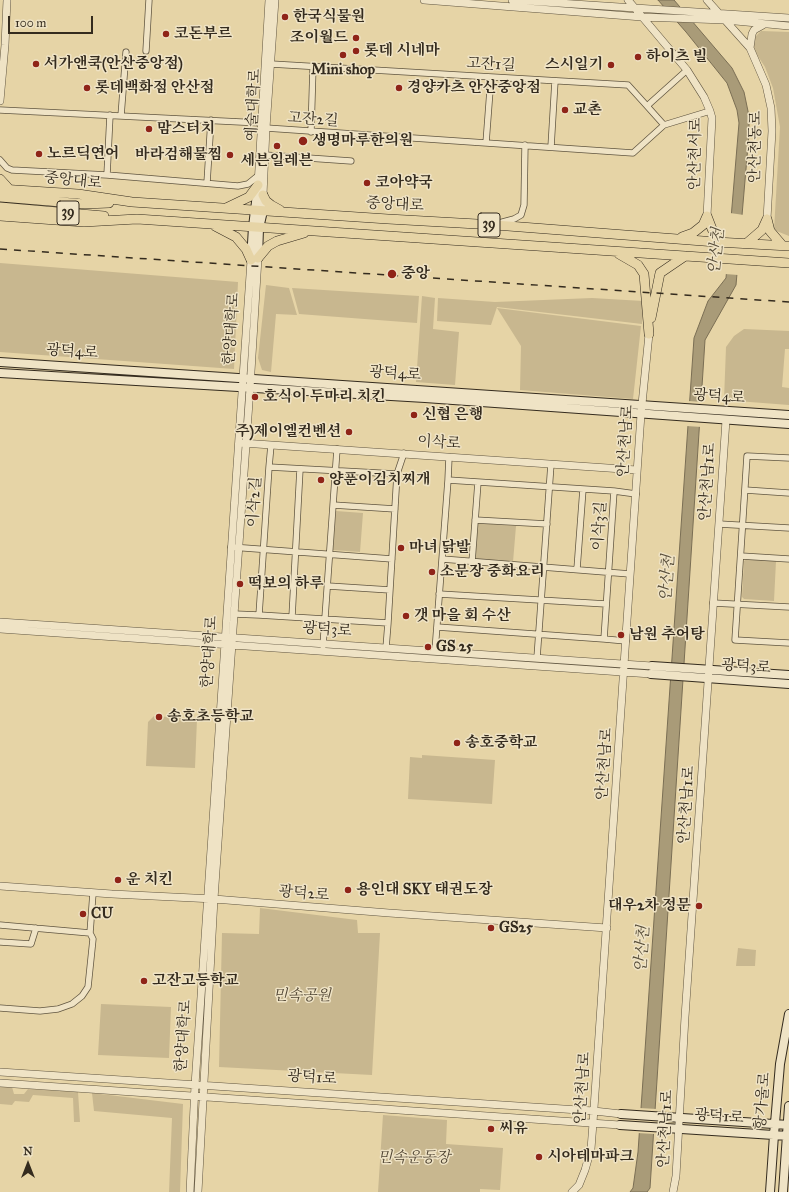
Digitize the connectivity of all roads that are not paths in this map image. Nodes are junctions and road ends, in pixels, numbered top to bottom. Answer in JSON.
{"nodes":[{"id":1,"x":7,"y":0,"type":"edge"},
{"id":2,"x":149,"y":0,"type":"edge"},
{"id":3,"x":269,"y":0,"type":"edge"},
{"id":4,"x":275,"y":0,"type":"edge"},
{"id":5,"x":424,"y":0,"type":"edge"},
{"id":6,"x":512,"y":0,"type":"edge"},
{"id":7,"x":601,"y":0,"type":"edge"},
{"id":8,"x":628,"y":0,"type":"edge"},
{"id":9,"x":707,"y":0,"type":"edge"},
{"id":10,"x":592,"y":6,"type":"junction"},
{"id":11,"x":634,"y":9,"type":"junction"},
{"id":12,"x":719,"y":14,"type":"junction"},
{"id":13,"x":709,"y":16,"type":"junction"},
{"id":14,"x":642,"y":17,"type":"junction"},
{"id":15,"x":789,"y":18,"type":"edge"},
{"id":16,"x":726,"y":20,"type":"junction"},
{"id":17,"x":765,"y":25,"type":"junction"},
{"id":18,"x":789,"y":26,"type":"edge"},
{"id":19,"x":750,"y":48,"type":"junction"},
{"id":20,"x":146,"y":51,"type":"dead end"},
{"id":21,"x":126,"y":52,"type":"dead end"},
{"id":22,"x":270,"y":64,"type":"junction"},
{"id":23,"x":313,"y":66,"type":"junction"},
{"id":24,"x":687,"y":70,"type":"junction"},
{"id":25,"x":1,"y":75,"type":"edge"},
{"id":26,"x":491,"y":77,"type":"junction"},
{"id":27,"x":555,"y":81,"type":"junction"},
{"id":28,"x":0,"y":101,"type":"edge"},
{"id":29,"x":647,"y":106,"type":"junction"},
{"id":30,"x":0,"y":110,"type":"edge"},
{"id":31,"x":710,"y":111,"type":"junction"},
{"id":32,"x":110,"y":114,"type":"junction"},
{"id":33,"x":121,"y":116,"type":"junction"},
{"id":34,"x":211,"y":120,"type":"junction"},
{"id":35,"x":664,"y":125,"type":"junction"},
{"id":36,"x":264,"y":126,"type":"junction"},
{"id":37,"x":310,"y":132,"type":"junction"},
{"id":38,"x":486,"y":143,"type":"junction"},
{"id":39,"x":525,"y":145,"type":"junction"},
{"id":40,"x":551,"y":147,"type":"junction"},
{"id":41,"x":265,"y":155,"type":"junction"},
{"id":42,"x":0,"y":160,"type":"edge"},
{"id":43,"x":350,"y":161,"type":"dead end"},
{"id":44,"x":258,"y":175,"type":"junction"},
{"id":45,"x":107,"y":176,"type":"junction"},
{"id":46,"x":0,"y":179,"type":"edge"},
{"id":47,"x":207,"y":183,"type":"junction"},
{"id":48,"x":258,"y":185,"type":"junction"},
{"id":49,"x":0,"y":190,"type":"edge"},
{"id":50,"x":10,"y":190,"type":"junction"},
{"id":51,"x":263,"y":195,"type":"junction"},
{"id":52,"x":0,"y":197,"type":"edge"},
{"id":53,"x":132,"y":202,"type":"junction"},
{"id":54,"x":0,"y":207,"type":"edge"},
{"id":55,"x":224,"y":208,"type":"junction"},
{"id":56,"x":259,"y":211,"type":"junction"},
{"id":57,"x":308,"y":214,"type":"junction"},
{"id":58,"x":0,"y":216,"type":"edge"},
{"id":59,"x":707,"y":216,"type":"junction"},
{"id":60,"x":137,"y":219,"type":"junction"},
{"id":61,"x":767,"y":219,"type":"junction"},
{"id":62,"x":212,"y":224,"type":"junction"},
{"id":63,"x":495,"y":225,"type":"junction"},
{"id":64,"x":256,"y":228,"type":"junction"},
{"id":65,"x":311,"y":231,"type":"junction"},
{"id":66,"x":678,"y":238,"type":"junction"},
{"id":67,"x":718,"y":240,"type":"junction"},
{"id":68,"x":752,"y":241,"type":"junction"},
{"id":69,"x":785,"y":245,"type":"edge"},
{"id":70,"x":616,"y":252,"type":"junction"},
{"id":71,"x":685,"y":256,"type":"junction"},
{"id":72,"x":254,"y":259,"type":"junction"},
{"id":73,"x":789,"y":262,"type":"edge"},
{"id":74,"x":649,"y":334,"type":"junction"},
{"id":75,"x":0,"y":362,"type":"edge"},
{"id":76,"x":0,"y":373,"type":"edge"},
{"id":77,"x":246,"y":378,"type":"junction"},
{"id":78,"x":246,"y":388,"type":"junction"},
{"id":79,"x":641,"y":410,"type":"junction"},
{"id":80,"x":789,"y":415,"type":"edge"},
{"id":81,"x":722,"y":420,"type":"junction"},
{"id":82,"x":789,"y":424,"type":"edge"},
{"id":83,"x":238,"y":442,"type":"junction"},
{"id":84,"x":246,"y":443,"type":"junction"},
{"id":85,"x":270,"y":444,"type":"junction"},
{"id":86,"x":337,"y":449,"type":"junction"},
{"id":87,"x":404,"y":453,"type":"junction"},
{"id":88,"x":449,"y":457,"type":"junction"},
{"id":89,"x":789,"y":458,"type":"edge"},
{"id":90,"x":551,"y":464,"type":"junction"},
{"id":91,"x":269,"y":467,"type":"junction"},
{"id":92,"x":300,"y":468,"type":"junction"},
{"id":93,"x":637,"y":470,"type":"junction"},
{"id":94,"x":336,"y":471,"type":"junction"},
{"id":95,"x":397,"y":474,"type":"junction"},
{"id":96,"x":448,"y":480,"type":"junction"},
{"id":97,"x":478,"y":482,"type":"junction"},
{"id":98,"x":550,"y":487,"type":"junction"},
{"id":99,"x":583,"y":489,"type":"junction"},
{"id":100,"x":745,"y":490,"type":"junction"},
{"id":101,"x":614,"y":491,"type":"junction"},
{"id":102,"x":789,"y":493,"type":"edge"},
{"id":103,"x":636,"y":494,"type":"junction"},
{"id":104,"x":333,"y":505,"type":"junction"},
{"id":105,"x":395,"y":509,"type":"junction"},
{"id":106,"x":475,"y":520,"type":"junction"},
{"id":107,"x":547,"y":524,"type":"junction"},
{"id":108,"x":719,"y":524,"type":"junction"},
{"id":109,"x":743,"y":525,"type":"junction"},
{"id":110,"x":789,"y":528,"type":"edge"},
{"id":111,"x":235,"y":547,"type":"junction"},
{"id":112,"x":264,"y":549,"type":"junction"},
{"id":113,"x":296,"y":552,"type":"junction"},
{"id":114,"x":330,"y":554,"type":"junction"},
{"id":115,"x":740,"y":556,"type":"junction"},
{"id":116,"x":392,"y":559,"type":"junction"},
{"id":117,"x":442,"y":559,"type":"junction"},
{"id":118,"x":789,"y":559,"type":"edge"},
{"id":119,"x":472,"y":562,"type":"junction"},
{"id":120,"x":544,"y":567,"type":"junction"},
{"id":121,"x":577,"y":569,"type":"junction"},
{"id":122,"x":608,"y":572,"type":"junction"},
{"id":123,"x":630,"y":574,"type":"junction"},
{"id":124,"x":328,"y":586,"type":"junction"},
{"id":125,"x":390,"y":590,"type":"junction"},
{"id":126,"x":439,"y":594,"type":"junction"},
{"id":127,"x":542,"y":600,"type":"junction"},
{"id":128,"x":713,"y":603,"type":"junction"},
{"id":129,"x":606,"y":604,"type":"junction"},
{"id":130,"x":737,"y":604,"type":"junction"},
{"id":131,"x":789,"y":607,"type":"edge"},
{"id":132,"x":234,"y":614,"type":"junction"},
{"id":133,"x":259,"y":615,"type":"junction"},
{"id":134,"x":292,"y":617,"type":"junction"},
{"id":135,"x":325,"y":619,"type":"junction"},
{"id":136,"x":0,"y":622,"type":"edge"},
{"id":137,"x":388,"y":623,"type":"junction"},
{"id":138,"x":437,"y":627,"type":"junction"},
{"id":139,"x":0,"y":629,"type":"edge"},
{"id":140,"x":539,"y":634,"type":"junction"},
{"id":141,"x":604,"y":639,"type":"junction"},
{"id":142,"x":225,"y":641,"type":"junction"},
{"id":143,"x":233,"y":641,"type":"junction"},
{"id":144,"x":626,"y":641,"type":"junction"},
{"id":145,"x":789,"y":643,"type":"edge"},
{"id":146,"x":324,"y":647,"type":"junction"},
{"id":147,"x":386,"y":648,"type":"junction"},
{"id":148,"x":435,"y":651,"type":"junction"},
{"id":149,"x":537,"y":658,"type":"junction"},
{"id":150,"x":624,"y":664,"type":"junction"},
{"id":151,"x":651,"y":670,"type":"junction"},
{"id":152,"x":624,"y":672,"type":"junction"},
{"id":153,"x":705,"y":674,"type":"junction"},
{"id":154,"x":789,"y":675,"type":"edge"},
{"id":155,"x":789,"y":684,"type":"edge"},
{"id":156,"x":0,"y":886,"type":"edge"},
{"id":157,"x":93,"y":893,"type":"junction"},
{"id":158,"x":211,"y":899,"type":"junction"},
{"id":159,"x":0,"y":925,"type":"edge"},
{"id":160,"x":36,"y":928,"type":"junction"},
{"id":161,"x":607,"y":928,"type":"junction"},
{"id":162,"x":90,"y":933,"type":"junction"},
{"id":163,"x":0,"y":942,"type":"edge"},
{"id":164,"x":0,"y":1008,"type":"edge"},
{"id":165,"x":789,"y":1014,"type":"edge"},
{"id":166,"x":0,"y":1072,"type":"edge"},
{"id":167,"x":0,"y":1083,"type":"edge"},
{"id":168,"x":195,"y":1085,"type":"junction"},
{"id":169,"x":204,"y":1085,"type":"junction"},
{"id":170,"x":194,"y":1096,"type":"junction"},
{"id":171,"x":203,"y":1097,"type":"junction"},
{"id":172,"x":789,"y":1106,"type":"edge"},
{"id":173,"x":594,"y":1111,"type":"junction"},
{"id":174,"x":621,"y":1114,"type":"joint"},
{"id":175,"x":676,"y":1118,"type":"junction"},
{"id":176,"x":593,"y":1123,"type":"junction"},
{"id":177,"x":775,"y":1124,"type":"junction"},
{"id":178,"x":620,"y":1125,"type":"joint"},
{"id":179,"x":788,"y":1125,"type":"edge"},
{"id":180,"x":675,"y":1128,"type":"junction"},
{"id":181,"x":774,"y":1135,"type":"junction"},
{"id":182,"x":788,"y":1136,"type":"edge"},
{"id":183,"x":190,"y":1192,"type":"edge"},
{"id":184,"x":198,"y":1192,"type":"edge"},
{"id":185,"x":572,"y":1192,"type":"edge"},
{"id":186,"x":673,"y":1192,"type":"edge"},
{"id":187,"x":770,"y":1192,"type":"edge"},
{"id":188,"x":783,"y":1192,"type":"edge"}],
"edges":[{"from":1,"to":25,"type":"street"},
{"from":2,"to":20,"type":"street"},
{"from":3,"to":36,"type":"street","name":"예술대학로"},
{"from":4,"to":22,"type":"street","name":"예술대학로"},
{"from":5,"to":14,"type":"street"},
{"from":6,"to":10,"type":"street"},
{"from":7,"to":10,"type":"street"},
{"from":8,"to":11,"type":"street","name":"안산천서로"},
{"from":9,"to":12,"type":"street","name":"안산천동로"},
{"from":10,"to":11,"type":"street"},
{"from":11,"to":13,"type":"street"},
{"from":11,"to":14,"type":"street","name":"안산천서로"},
{"from":12,"to":13,"type":"street"},
{"from":12,"to":15,"type":"street"},
{"from":12,"to":16,"type":"street","name":"안산천동로"},
{"from":13,"to":14,"type":"street"},
{"from":13,"to":16,"type":"street"},
{"from":14,"to":24,"type":"street","name":"안산천서로"},
{"from":16,"to":17,"type":"street"},
{"from":16,"to":19,"type":"street","name":"안산천동로"},
{"from":17,"to":18,"type":"street"},
{"from":17,"to":19,"type":"street"},
{"from":19,"to":61,"type":"street","name":"안산천동로"},
{"from":21,"to":33,"type":"street"},
{"from":22,"to":23,"type":"street","name":"고잔1길"},
{"from":22,"to":36,"type":"street","name":"예술대학로"},
{"from":23,"to":26,"type":"street","name":"고잔1길"},
{"from":23,"to":37,"type":"street"},
{"from":24,"to":29,"type":"street"},
{"from":24,"to":31,"type":"street","name":"안산천서로"},
{"from":25,"to":28,"type":"street"},
{"from":26,"to":27,"type":"street","name":"고잔1길"},
{"from":26,"to":38,"type":"street"},
{"from":27,"to":29,"type":"street","name":"고잔1길"},
{"from":27,"to":40,"type":"street"},
{"from":29,"to":35,"type":"street","name":"고잔1길"},
{"from":30,"to":32,"type":"street","name":"고잔2길"},
{"from":31,"to":35,"type":"street","name":"고잔2길"},
{"from":31,"to":59,"type":"street","name":"안산천서로"},
{"from":32,"to":33,"type":"street","name":"고잔2길"},
{"from":32,"to":45,"type":"street"},
{"from":33,"to":34,"type":"street","name":"고잔2길"},
{"from":34,"to":36,"type":"street","name":"고잔2길"},
{"from":34,"to":47,"type":"street"},
{"from":35,"to":40,"type":"street","name":"고잔2길"},
{"from":36,"to":37,"type":"street","name":"고잔2길"},
{"from":36,"to":41,"type":"street","name":"예술대학로"},
{"from":36,"to":44,"type":"street","name":"예술대학로"},
{"from":37,"to":38,"type":"street","name":"고잔2길"},
{"from":38,"to":39,"type":"street","name":"고잔2길"},
{"from":39,"to":40,"type":"street","name":"고잔2길"},
{"from":39,"to":63,"type":"street"},
{"from":41,"to":43,"type":"street"},
{"from":41,"to":51,"type":"street","name":"예술대학로"},
{"from":42,"to":45,"type":"street"},
{"from":44,"to":47,"type":"street"},
{"from":44,"to":48,"type":"street","name":"예술대학로"},
{"from":45,"to":47,"type":"street"},
{"from":46,"to":50,"type":"main road"},
{"from":48,"to":55,"type":"main road"},
{"from":48,"to":56,"type":"main road","name":"예술대학로"},
{"from":49,"to":50,"type":"main road","name":"중앙대로"},
{"from":50,"to":53,"type":"main road","name":"중앙대로"},
{"from":51,"to":56,"type":"main road","name":"예술대학로"},
{"from":51,"to":57,"type":"main road"},
{"from":52,"to":53,"type":"main road","number":"39"},
{"from":53,"to":55,"type":"main road","name":"중앙대로","number":"39"},
{"from":54,"to":60,"type":"main road","number":"39"},
{"from":55,"to":56,"type":"main road","name":"중앙대로","number":"39"},
{"from":56,"to":57,"type":"main road","name":"중앙대로","number":"39"},
{"from":56,"to":64,"type":"main road","name":"한양대학로"},
{"from":57,"to":63,"type":"main road","name":"중앙대로","number":"39"},
{"from":58,"to":60,"type":"main road","name":"중앙대로"},
{"from":59,"to":66,"type":"main road"},
{"from":59,"to":67,"type":"main road"},
{"from":60,"to":62,"type":"main road","name":"중앙대로","number":"39"},
{"from":61,"to":68,"type":"main road"},
{"from":61,"to":69,"type":"main road"},
{"from":62,"to":64,"type":"main road","name":"중앙대로","number":"39"},
{"from":62,"to":72,"type":"main road"},
{"from":63,"to":66,"type":"main road","name":"중앙대로","number":"39"},
{"from":64,"to":65,"type":"main road","name":"중앙대로","number":"39"},
{"from":64,"to":72,"type":"main road","name":"한양대학로"},
{"from":65,"to":70,"type":"main road","name":"중앙대로","number":"39"},
{"from":65,"to":72,"type":"main road"},
{"from":66,"to":67,"type":"main road","name":"중앙대로","number":"39"},
{"from":67,"to":68,"type":"main road","name":"중앙대로","number":"39"},
{"from":68,"to":69,"type":"main road","name":"중앙대로","number":"39"},
{"from":70,"to":71,"type":"main road","name":"중앙대로","number":"39"},
{"from":70,"to":74,"type":"main road"},
{"from":71,"to":73,"type":"main road","name":"중앙대로","number":"39"},
{"from":71,"to":74,"type":"main road"},
{"from":72,"to":77,"type":"street","name":"한양대학로"},
{"from":74,"to":79,"type":"street","name":"안산천남로"},
{"from":75,"to":77,"type":"main road","name":"광덕4로"},
{"from":76,"to":78,"type":"main road","name":"광덕4로"},
{"from":77,"to":78,"type":"street","name":"한양대학로"},
{"from":77,"to":79,"type":"main road","name":"광덕4로"},
{"from":78,"to":79,"type":"main road","name":"광덕4로"},
{"from":78,"to":83,"type":"street","name":"한양대학로"},
{"from":78,"to":84,"type":"street","name":"한양대학로"},
{"from":79,"to":80,"type":"main road","name":"광덕4로"},
{"from":79,"to":81,"type":"main road","name":"광덕4로"},
{"from":79,"to":93,"type":"street","name":"안산천남로"},
{"from":81,"to":82,"type":"main road","name":"광덕4로"},
{"from":81,"to":108,"type":"street","name":"안산천남1로"},
{"from":83,"to":84,"type":"street","name":"이삭로"},
{"from":83,"to":111,"type":"street","name":"한양대학로"},
{"from":84,"to":85,"type":"street","name":"이삭로"},
{"from":84,"to":111,"type":"street","name":"한양대학로"},
{"from":85,"to":86,"type":"street","name":"이삭로"},
{"from":85,"to":91,"type":"street"},
{"from":86,"to":87,"type":"street","name":"이삭로"},
{"from":86,"to":94,"type":"street"},
{"from":87,"to":88,"type":"street","name":"이삭로"},
{"from":87,"to":95,"type":"street"},
{"from":88,"to":90,"type":"street","name":"이삭로"},
{"from":88,"to":96,"type":"street"},
{"from":89,"to":100,"type":"street"},
{"from":90,"to":93,"type":"street","name":"이삭로"},
{"from":90,"to":98,"type":"street"},
{"from":91,"to":92,"type":"street","name":"이삭2길"},
{"from":91,"to":112,"type":"street","name":"이삭2길"},
{"from":92,"to":94,"type":"street","name":"이삭2길"},
{"from":92,"to":113,"type":"street"},
{"from":93,"to":103,"type":"street","name":"안산천남로"},
{"from":94,"to":95,"type":"street","name":"이삭2길"},
{"from":94,"to":104,"type":"street"},
{"from":95,"to":105,"type":"street"},
{"from":96,"to":97,"type":"street","name":"이삭3길"},
{"from":96,"to":117,"type":"street"},
{"from":97,"to":98,"type":"street","name":"이삭3길"},
{"from":97,"to":106,"type":"street"},
{"from":98,"to":99,"type":"street","name":"이삭3길"},
{"from":98,"to":107,"type":"street"},
{"from":99,"to":101,"type":"street","name":"이삭3길"},
{"from":99,"to":121,"type":"street"},
{"from":100,"to":102,"type":"street"},
{"from":100,"to":109,"type":"street"},
{"from":101,"to":103,"type":"street"},
{"from":101,"to":122,"type":"street","name":"이삭3길"},
{"from":103,"to":123,"type":"street","name":"안산천남로"},
{"from":104,"to":105,"type":"street"},
{"from":104,"to":114,"type":"street"},
{"from":105,"to":116,"type":"street"},
{"from":106,"to":107,"type":"street"},
{"from":106,"to":119,"type":"street"},
{"from":107,"to":120,"type":"street"},
{"from":108,"to":109,"type":"street"},
{"from":108,"to":128,"type":"street","name":"안산천남1로"},
{"from":109,"to":110,"type":"street"},
{"from":109,"to":115,"type":"street"},
{"from":111,"to":112,"type":"street"},
{"from":111,"to":132,"type":"street","name":"한양대학로"},
{"from":111,"to":142,"type":"street","name":"한양대학로"},
{"from":112,"to":113,"type":"street"},
{"from":112,"to":133,"type":"street","name":"이삭2길"},
{"from":113,"to":114,"type":"street"},
{"from":113,"to":134,"type":"street"},
{"from":114,"to":116,"type":"street"},
{"from":114,"to":124,"type":"street"},
{"from":115,"to":118,"type":"street"},
{"from":115,"to":130,"type":"street"},
{"from":116,"to":125,"type":"street"},
{"from":117,"to":119,"type":"street"},
{"from":117,"to":126,"type":"street"},
{"from":119,"to":120,"type":"street"},
{"from":120,"to":121,"type":"street"},
{"from":120,"to":127,"type":"street"},
{"from":121,"to":122,"type":"street"},
{"from":122,"to":123,"type":"street"},
{"from":122,"to":129,"type":"street","name":"이삭3길"},
{"from":123,"to":144,"type":"street","name":"안산천남로"},
{"from":124,"to":125,"type":"street"},
{"from":124,"to":135,"type":"street"},
{"from":125,"to":137,"type":"street"},
{"from":126,"to":127,"type":"street"},
{"from":126,"to":138,"type":"street"},
{"from":127,"to":129,"type":"street"},
{"from":127,"to":140,"type":"street"},
{"from":128,"to":130,"type":"street"},
{"from":128,"to":153,"type":"street","name":"안산천남1로"},
{"from":129,"to":141,"type":"street","name":"이삭3길"},
{"from":130,"to":131,"type":"street"},
{"from":130,"to":145,"type":"street"},
{"from":132,"to":133,"type":"street"},
{"from":132,"to":143,"type":"street","name":"한양대학로"},
{"from":133,"to":134,"type":"street"},
{"from":134,"to":135,"type":"street"},
{"from":135,"to":137,"type":"street"},
{"from":135,"to":146,"type":"street"},
{"from":136,"to":142,"type":"street","name":"광덕3로"},
{"from":137,"to":147,"type":"street"},
{"from":138,"to":140,"type":"street"},
{"from":138,"to":148,"type":"street"},
{"from":139,"to":142,"type":"street","name":"광덕3로"},
{"from":140,"to":141,"type":"street"},
{"from":140,"to":149,"type":"street"},
{"from":141,"to":144,"type":"street"},
{"from":142,"to":143,"type":"street","name":"광덕3로"},
{"from":142,"to":158,"type":"street","name":"한양대학로"},
{"from":143,"to":146,"type":"street","name":"광덕3로"},
{"from":143,"to":158,"type":"street","name":"한양대학로"},
{"from":144,"to":150,"type":"street","name":"안산천남로"},
{"from":146,"to":147,"type":"street","name":"광덕3로"},
{"from":146,"to":152,"type":"street","name":"광덕3로"},
{"from":147,"to":148,"type":"street","name":"광덕3로"},
{"from":148,"to":149,"type":"street","name":"광덕3로"},
{"from":149,"to":150,"type":"street","name":"광덕3로"},
{"from":150,"to":151,"type":"street","name":"광덕3로"},
{"from":150,"to":152,"type":"street","name":"안산천남로"},
{"from":151,"to":152,"type":"street","name":"광덕3로"},
{"from":151,"to":153,"type":"main road"},
{"from":152,"to":161,"type":"street","name":"안산천남로"},
{"from":153,"to":154,"type":"main road","name":"광덕3로"},
{"from":153,"to":155,"type":"main road","name":"광덕3로"},
{"from":153,"to":175,"type":"street","name":"안산천남1로"},
{"from":156,"to":157,"type":"street","name":"광덕2로"},
{"from":157,"to":158,"type":"street","name":"광덕2로"},
{"from":157,"to":162,"type":"street"},
{"from":158,"to":161,"type":"street","name":"광덕2로"},
{"from":158,"to":168,"type":"street","name":"한양대학로"},
{"from":158,"to":169,"type":"street","name":"한양대학로"},
{"from":159,"to":160,"type":"street"},
{"from":160,"to":162,"type":"street"},
{"from":160,"to":163,"type":"street"},
{"from":161,"to":173,"type":"street","name":"안산천남로"},
{"from":162,"to":164,"type":"street"},
{"from":165,"to":177,"type":"main road","name":"항가울로"},
{"from":166,"to":168,"type":"street","name":"광덕1로"},
{"from":167,"to":170,"type":"street","name":"광덕1로"},
{"from":168,"to":169,"type":"street","name":"광덕1로"},
{"from":168,"to":170,"type":"street","name":"한양대학로"},
{"from":169,"to":171,"type":"street","name":"한양대학로"},
{"from":169,"to":173,"type":"street","name":"광덕1로"},
{"from":170,"to":171,"type":"street","name":"광덕1로"},
{"from":170,"to":183,"type":"street","name":"한양대학로"},
{"from":171,"to":176,"type":"street","name":"광덕1로"},
{"from":171,"to":184,"type":"street","name":"한양대학로"},
{"from":172,"to":179,"type":"main road","name":"항가울로"},
{"from":173,"to":174,"type":"street","name":"광덕1로"},
{"from":173,"to":176,"type":"street","name":"안산천남로"},
{"from":174,"to":175,"type":"main road","name":"광덕1로"},
{"from":175,"to":177,"type":"main road","name":"광덕1로"},
{"from":175,"to":180,"type":"street","name":"안산천남1로"},
{"from":176,"to":178,"type":"street","name":"광덕1로"},
{"from":176,"to":185,"type":"street","name":"안산천남로"},
{"from":177,"to":179,"type":"main road","name":"광덕1로"},
{"from":177,"to":181,"type":"main road","name":"항가울로"},
{"from":178,"to":180,"type":"main road","name":"광덕1로"},
{"from":179,"to":182,"type":"main road","name":"항가울로"},
{"from":180,"to":181,"type":"main road","name":"광덕1로"},
{"from":180,"to":186,"type":"street","name":"안산천남1로"},
{"from":181,"to":182,"type":"main road","name":"광덕1로"},
{"from":181,"to":187,"type":"main road","name":"항가울로"},
{"from":182,"to":188,"type":"main road","name":"항가울로"}]}
